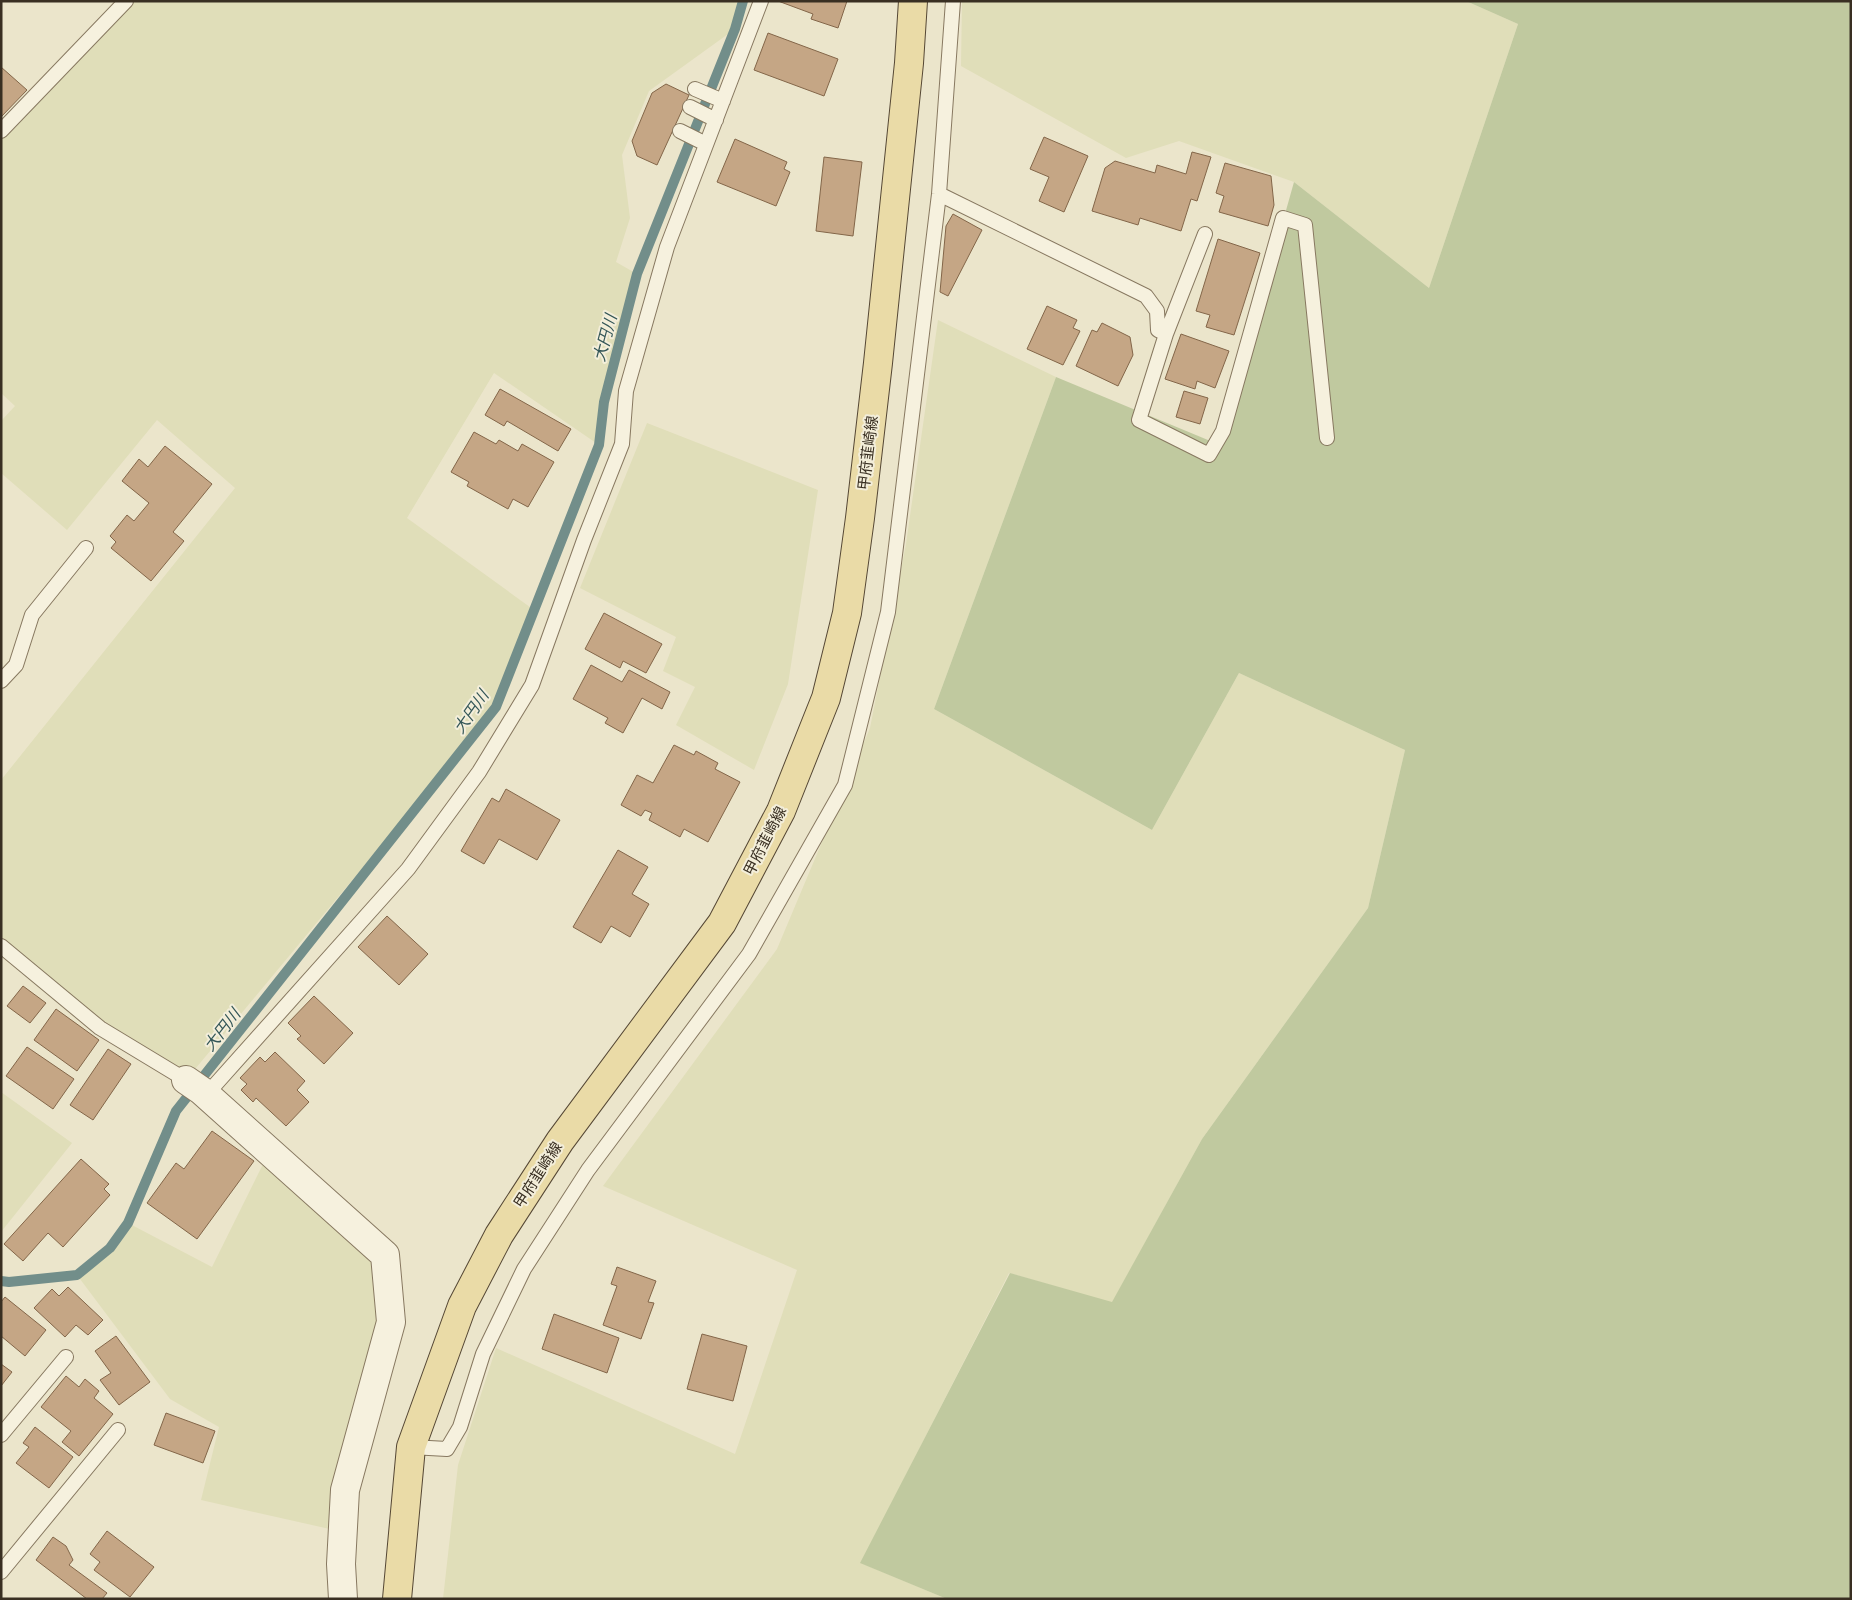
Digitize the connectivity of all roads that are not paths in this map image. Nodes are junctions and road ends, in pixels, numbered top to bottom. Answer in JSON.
{"nodes":[{"id":1,"x":126,"y":1,"type":"edge"},
{"id":2,"x":761,"y":1,"type":"edge"},
{"id":3,"x":913,"y":1,"type":"edge"},
{"id":4,"x":952,"y":1,"type":"edge"},
{"id":5,"x":695,"y":89,"type":"dead end"},
{"id":6,"x":719,"y":99,"type":"junction"},
{"id":7,"x":690,"y":108,"type":"dead end"},
{"id":8,"x":711,"y":118,"type":"junction"},
{"id":9,"x":680,"y":130,"type":"dead end"},
{"id":10,"x":1,"y":131,"type":"edge"},
{"id":11,"x":702,"y":142,"type":"junction"},
{"id":12,"x":939,"y":194,"type":"junction"},
{"id":13,"x":1205,"y":234,"type":"dead end"},
{"id":14,"x":1166,"y":334,"type":"junction"},
{"id":15,"x":1327,"y":438,"type":"dead end"},
{"id":16,"x":86,"y":548,"type":"dead end"},
{"id":17,"x":1,"y":681,"type":"edge"},
{"id":18,"x":1,"y":946,"type":"edge"},
{"id":19,"x":198,"y":1088,"type":"junction"},
{"id":20,"x":66,"y":1357,"type":"dead end"},
{"id":21,"x":118,"y":1430,"type":"dead end"},
{"id":22,"x":1,"y":1435,"type":"edge"},
{"id":23,"x":411,"y":1447,"type":"junction"},
{"id":24,"x":1,"y":1572,"type":"edge"},
{"id":25,"x":343,"y":1599,"type":"edge"},
{"id":26,"x":397,"y":1599,"type":"edge"}],
"edges":[{"from":1,"to":10,"type":"lane"},
{"from":2,"to":6,"type":"lane"},
{"from":3,"to":23,"type":"main road","name":"甲府韮崎線"},
{"from":4,"to":12,"type":"lane"},
{"from":5,"to":6,"type":"lane"},
{"from":6,"to":8,"type":"lane"},
{"from":7,"to":8,"type":"lane"},
{"from":8,"to":11,"type":"lane"},
{"from":9,"to":11,"type":"lane"},
{"from":11,"to":19,"type":"lane"},
{"from":12,"to":14,"type":"lane"},
{"from":12,"to":23,"type":"lane"},
{"from":13,"to":14,"type":"lane"},
{"from":14,"to":15,"type":"lane"},
{"from":16,"to":17,"type":"lane"},
{"from":18,"to":19,"type":"lane"},
{"from":19,"to":25,"type":"street"},
{"from":20,"to":22,"type":"lane"},
{"from":21,"to":24,"type":"lane"},
{"from":23,"to":26,"type":"main road","name":"甲府韮崎線"}]}
